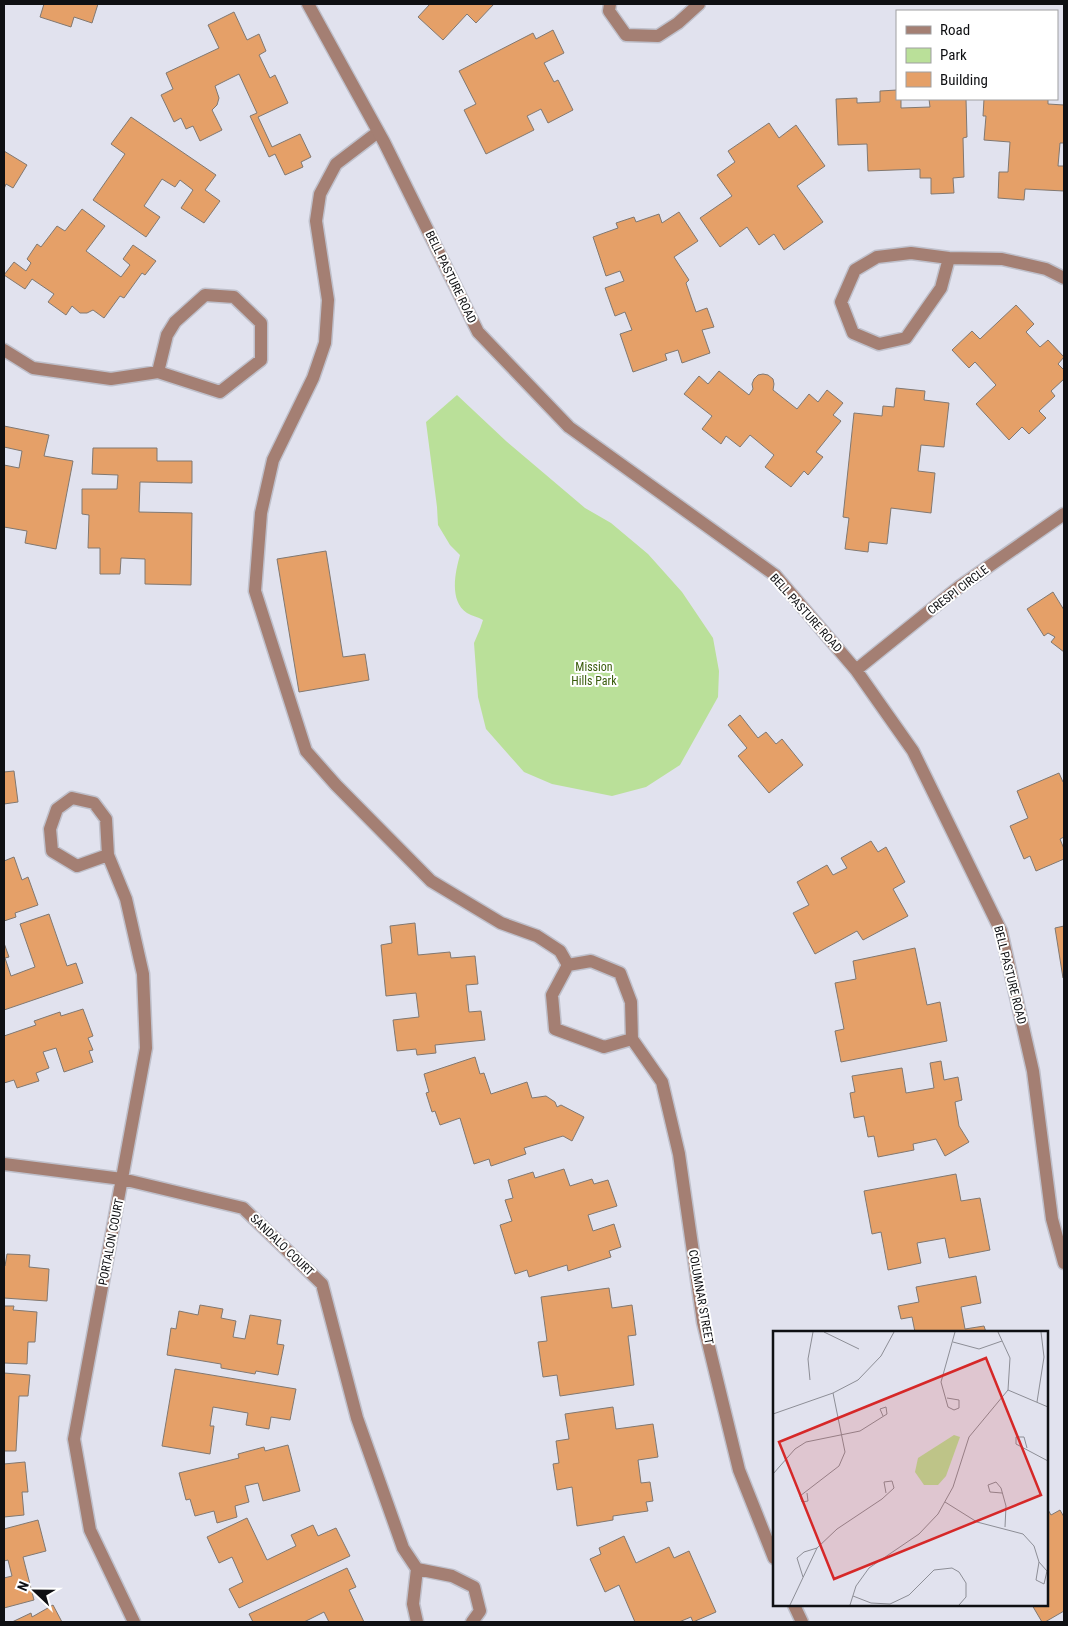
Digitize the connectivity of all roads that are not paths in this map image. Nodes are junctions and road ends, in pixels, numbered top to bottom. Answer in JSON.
{"nodes":[{"id":1,"x":308,"y":4,"type":"edge"},
{"id":2,"x":610,"y":4,"type":"edge"},
{"id":3,"x":699,"y":4,"type":"edge"},
{"id":4,"x":378,"y":132,"type":"junction"},
{"id":5,"x":949,"y":258,"type":"junction"},
{"id":6,"x":1064,"y":278,"type":"edge"},
{"id":7,"x":4,"y":350,"type":"edge"},
{"id":8,"x":158,"y":372,"type":"junction"},
{"id":9,"x":1064,"y":514,"type":"edge"},
{"id":10,"x":856,"y":670,"type":"junction"},
{"id":11,"x":108,"y":855,"type":"junction"},
{"id":12,"x":568,"y":965,"type":"junction"},
{"id":13,"x":632,"y":1038,"type":"junction"},
{"id":14,"x":4,"y":1164,"type":"edge"},
{"id":15,"x":122,"y":1179,"type":"junction"},
{"id":16,"x":1064,"y":1263,"type":"edge"},
{"id":17,"x":773,"y":1556,"type":"edge"},
{"id":18,"x":417,"y":1569,"type":"junction"},
{"id":19,"x":794,"y":1606,"type":"edge"},
{"id":20,"x":134,"y":1622,"type":"edge"},
{"id":21,"x":417,"y":1622,"type":"edge"},
{"id":22,"x":472,"y":1622,"type":"edge"},
{"id":23,"x":802,"y":1622,"type":"edge"}],
"edges":[{"from":1,"to":4,"type":"street","name":"BELL PASTURE ROAD"},
{"from":2,"to":3,"type":"street"},
{"from":4,"to":10,"type":"street","name":"BELL PASTURE ROAD"},
{"from":4,"to":12,"type":"street"},
{"from":5,"to":5,"type":"street"},
{"from":5,"to":6,"type":"street"},
{"from":7,"to":8,"type":"street"},
{"from":8,"to":8,"type":"street"},
{"from":9,"to":10,"type":"street","name":"CRESPI CIRCLE"},
{"from":10,"to":16,"type":"street","name":"BELL PASTURE ROAD"},
{"from":11,"to":11,"type":"street","name":"PORTALON COURT"},
{"from":11,"to":15,"type":"street","name":"PORTALON COURT"},
{"from":12,"to":13,"type":"street"},
{"from":12,"to":13,"type":"street"},
{"from":13,"to":17,"type":"street","name":"COLUMNAR STREET"},
{"from":14,"to":15,"type":"street","name":"SANDALO COURT"},
{"from":15,"to":18,"type":"street","name":"SANDALO COURT"},
{"from":15,"to":20,"type":"street","name":"PORTALON COURT"},
{"from":18,"to":21,"type":"street"},
{"from":18,"to":22,"type":"street"},
{"from":19,"to":23,"type":"street"}]}
